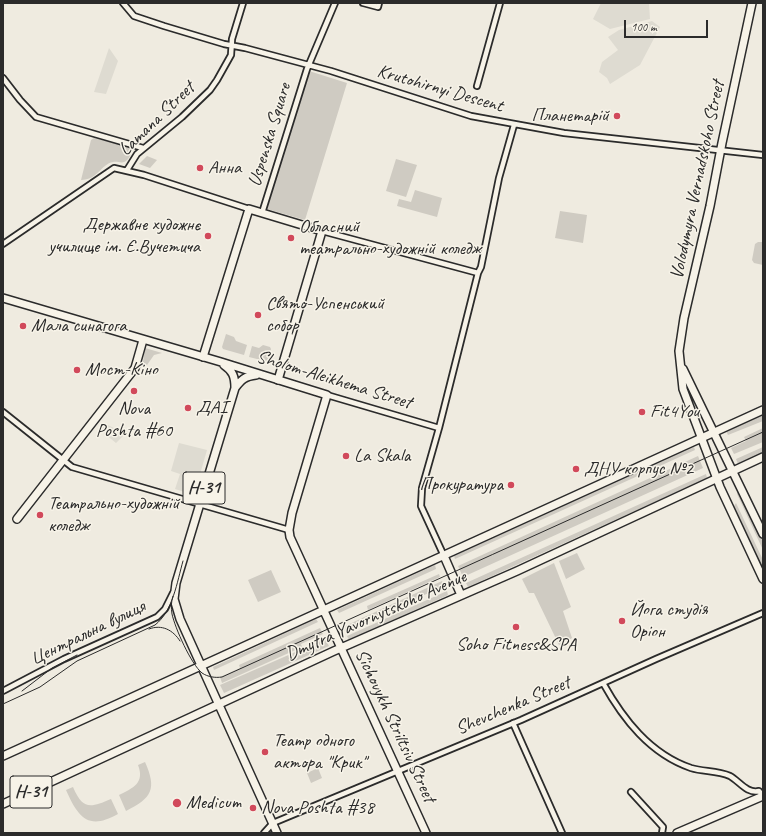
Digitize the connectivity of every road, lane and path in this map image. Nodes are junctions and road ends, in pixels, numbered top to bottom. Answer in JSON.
{"nodes":[{"id":1,"x":123,"y":3,"type":"edge"},
{"id":2,"x":243,"y":3,"type":"edge"},
{"id":3,"x":335,"y":3,"type":"edge"},
{"id":4,"x":363,"y":3,"type":"edge"},
{"id":5,"x":379,"y":3,"type":"edge"},
{"id":6,"x":500,"y":3,"type":"edge"},
{"id":7,"x":752,"y":3,"type":"edge"},
{"id":8,"x":232,"y":46,"type":"junction"},
{"id":9,"x":308,"y":65,"type":"junction"},
{"id":10,"x":3,"y":78,"type":"edge"},
{"id":11,"x":477,"y":86,"type":"dead end"},
{"id":12,"x":514,"y":125,"type":"junction"},
{"id":13,"x":143,"y":148,"type":"junction"},
{"id":14,"x":720,"y":150,"type":"junction"},
{"id":15,"x":763,"y":155,"type":"edge"},
{"id":16,"x":128,"y":170,"type":"junction"},
{"id":17,"x":248,"y":209,"type":"junction"},
{"id":18,"x":262,"y":213,"type":"junction"},
{"id":19,"x":322,"y":231,"type":"junction"},
{"id":20,"x":3,"y":244,"type":"edge"},
{"id":21,"x":478,"y":273,"type":"junction"},
{"id":22,"x":3,"y":298,"type":"edge"},
{"id":23,"x":143,"y":340,"type":"junction"},
{"id":24,"x":203,"y":357,"type":"junction"},
{"id":25,"x":221,"y":362,"type":"junction"},
{"id":26,"x":680,"y":363,"type":"junction"},
{"id":27,"x":260,"y":375,"type":"junction"},
{"id":28,"x":278,"y":380,"type":"junction"},
{"id":29,"x":235,"y":388,"type":"junction"},
{"id":30,"x":327,"y":395,"type":"junction"},
{"id":31,"x":763,"y":410,"type":"edge"},
{"id":32,"x":3,"y":412,"type":"edge"},
{"id":33,"x":439,"y":428,"type":"junction"},
{"id":34,"x":714,"y":433,"type":"junction"},
{"id":35,"x":703,"y":438,"type":"junction"},
{"id":36,"x":763,"y":457,"type":"edge"},
{"id":37,"x":63,"y":460,"type":"junction"},
{"id":38,"x":733,"y":471,"type":"junction"},
{"id":39,"x":717,"y":478,"type":"junction"},
{"id":40,"x":200,"y":504,"type":"junction"},
{"id":41,"x":17,"y":519,"type":"dead end"},
{"id":42,"x":289,"y":530,"type":"junction"},
{"id":43,"x":763,"y":534,"type":"edge"},
{"id":44,"x":444,"y":556,"type":"junction"},
{"id":45,"x":763,"y":578,"type":"edge"},
{"id":46,"x":174,"y":590,"type":"junction"},
{"id":47,"x":461,"y":595,"type":"junction"},
{"id":48,"x":324,"y":611,"type":"junction"},
{"id":49,"x":763,"y":613,"type":"edge"},
{"id":50,"x":341,"y":648,"type":"junction"},
{"id":51,"x":201,"y":667,"type":"junction"},
{"id":52,"x":603,"y":683,"type":"junction"},
{"id":53,"x":3,"y":691,"type":"edge"},
{"id":54,"x":218,"y":704,"type":"junction"},
{"id":55,"x":513,"y":723,"type":"junction"},
{"id":56,"x":3,"y":756,"type":"edge"},
{"id":57,"x":398,"y":772,"type":"junction"},
{"id":58,"x":631,"y":792,"type":"dead end"},
{"id":59,"x":763,"y":796,"type":"edge"},
{"id":60,"x":3,"y":804,"type":"edge"},
{"id":61,"x":273,"y":823,"type":"junction"},
{"id":62,"x":264,"y":833,"type":"edge"},
{"id":63,"x":277,"y":833,"type":"edge"},
{"id":64,"x":426,"y":833,"type":"edge"},
{"id":65,"x":562,"y":833,"type":"edge"},
{"id":66,"x":662,"y":833,"type":"edge"},
{"id":67,"x":677,"y":833,"type":"edge"}],
"edges":[{"from":1,"to":8,"type":"street","name":"Krutohirnyi Descent"},
{"from":2,"to":8,"type":"street","name":"Lamana Street"},
{"from":3,"to":9,"type":"street","name":"Uspenska Square"},
{"from":4,"to":5,"type":"street"},
{"from":6,"to":11,"type":"street"},
{"from":7,"to":14,"type":"main road","name":"Volodymyra Vernadskoho Street"},
{"from":8,"to":9,"type":"street","name":"Krutohirnyi Descent"},
{"from":8,"to":13,"type":"street","name":"Lamana Street"},
{"from":9,"to":12,"type":"street","name":"Krutohirnyi Descent"},
{"from":9,"to":18,"type":"street","name":"Uspenska Square"},
{"from":10,"to":13,"type":"street"},
{"from":12,"to":14,"type":"street","name":"Krutohirnyi Descent"},
{"from":12,"to":21,"type":"street"},
{"from":13,"to":16,"type":"street","name":"Lamana Street"},
{"from":14,"to":15,"type":"street","name":"Krutohirnyi Descent"},
{"from":14,"to":26,"type":"main road","name":"Volodymyra Vernadskoho Street"},
{"from":16,"to":17,"type":"street"},
{"from":16,"to":20,"type":"street","name":"Lamana Street"},
{"from":17,"to":18,"type":"main road"},
{"from":17,"to":24,"type":"main road","name":"Uspenska Square"},
{"from":18,"to":19,"type":"main road"},
{"from":19,"to":21,"type":"street"},
{"from":19,"to":28,"type":"main road"},
{"from":21,"to":33,"type":"street"},
{"from":22,"to":23,"type":"main road","name":"Sholom-Aleikhema Street"},
{"from":23,"to":24,"type":"main road","name":"Sholom-Aleikhema Street"},
{"from":23,"to":37,"type":"main road"},
{"from":24,"to":25,"type":"main road","name":"Sholom-Aleikhema Street"},
{"from":25,"to":27,"type":"main road","name":"Sholom-Aleikhema Street"},
{"from":25,"to":29,"type":"main road","number":"Н-31"},
{"from":26,"to":34,"type":"main road","name":"Volodymyra Vernadskoho Street"},
{"from":26,"to":35,"type":"main road","name":"Volodymyra Vernadskoho Street"},
{"from":27,"to":28,"type":"main road","name":"Sholom-Aleikhema Street"},
{"from":27,"to":29,"type":"main road"},
{"from":28,"to":30,"type":"main road","name":"Sholom-Aleikhema Street"},
{"from":29,"to":40,"type":"main road","number":"Н-31"},
{"from":30,"to":33,"type":"street","name":"Sholom-Aleikhema Street"},
{"from":30,"to":42,"type":"main road"},
{"from":31,"to":34,"type":"main road","name":"Dmytra Yavornytskoho Avenue"},
{"from":32,"to":37,"type":"street"},
{"from":33,"to":44,"type":"street"},
{"from":34,"to":35,"type":"main road","name":"Dmytra Yavornytskoho Avenue"},
{"from":34,"to":38,"type":"main road","name":"Volodymyra Vernadskoho Street"},
{"from":35,"to":39,"type":"main road","name":"Volodymyra Vernadskoho Street"},
{"from":35,"to":44,"type":"main road","name":"Dmytra Yavornytskoho Avenue"},
{"from":36,"to":38,"type":"main road","name":"Dmytra Yavornytskoho Avenue"},
{"from":37,"to":40,"type":"street"},
{"from":37,"to":41,"type":"main road"},
{"from":38,"to":39,"type":"main road","name":"Dmytra Yavornytskoho Avenue"},
{"from":38,"to":43,"type":"main road","name":"Volodymyra Vernadskoho Street"},
{"from":39,"to":45,"type":"main road","name":"Volodymyra Vernadskoho Street"},
{"from":39,"to":47,"type":"main road","name":"Dmytra Yavornytskoho Avenue"},
{"from":40,"to":42,"type":"street"},
{"from":40,"to":46,"type":"main road","number":"Н-31"},
{"from":42,"to":48,"type":"main road","name":"Sichovykh Striltsiv Street"},
{"from":44,"to":47,"type":"main road"},
{"from":44,"to":48,"type":"main road","name":"Dmytra Yavornytskoho Avenue"},
{"from":46,"to":51,"type":"main road","number":"Н-31"},
{"from":46,"to":53,"type":"street","name":"Центральна вулиця"},
{"from":47,"to":50,"type":"main road","name":"Dmytra Yavornytskoho Avenue"},
{"from":48,"to":50,"type":"main road","name":"Sichovykh Striltsiv Street"},
{"from":48,"to":51,"type":"main road","name":"Dmytra Yavornytskoho Avenue"},
{"from":49,"to":52,"type":"street","name":"Shevchenka Street"},
{"from":50,"to":54,"type":"main road","name":"Dmytra Yavornytskoho Avenue","number":"Н-31"},
{"from":50,"to":57,"type":"main road","name":"Sichovykh Striltsiv Street"},
{"from":51,"to":54,"type":"main road"},
{"from":51,"to":56,"type":"main road","name":"Dmytra Yavornytskoho Avenue","number":"Н-31"},
{"from":52,"to":55,"type":"street","name":"Shevchenka Street"},
{"from":52,"to":59,"type":"street"},
{"from":54,"to":60,"type":"main road","name":"Dmytra Yavornytskoho Avenue","number":"Н-31"},
{"from":54,"to":61,"type":"main road"},
{"from":55,"to":57,"type":"street","name":"Shevchenka Street"},
{"from":55,"to":65,"type":"street"},
{"from":57,"to":61,"type":"street","name":"Shevchenka Street"},
{"from":57,"to":64,"type":"main road","name":"Sichovykh Striltsiv Street"},
{"from":58,"to":66,"type":"street"},
{"from":59,"to":67,"type":"main road"},
{"from":61,"to":62,"type":"street"},
{"from":61,"to":63,"type":"main road"}]}
